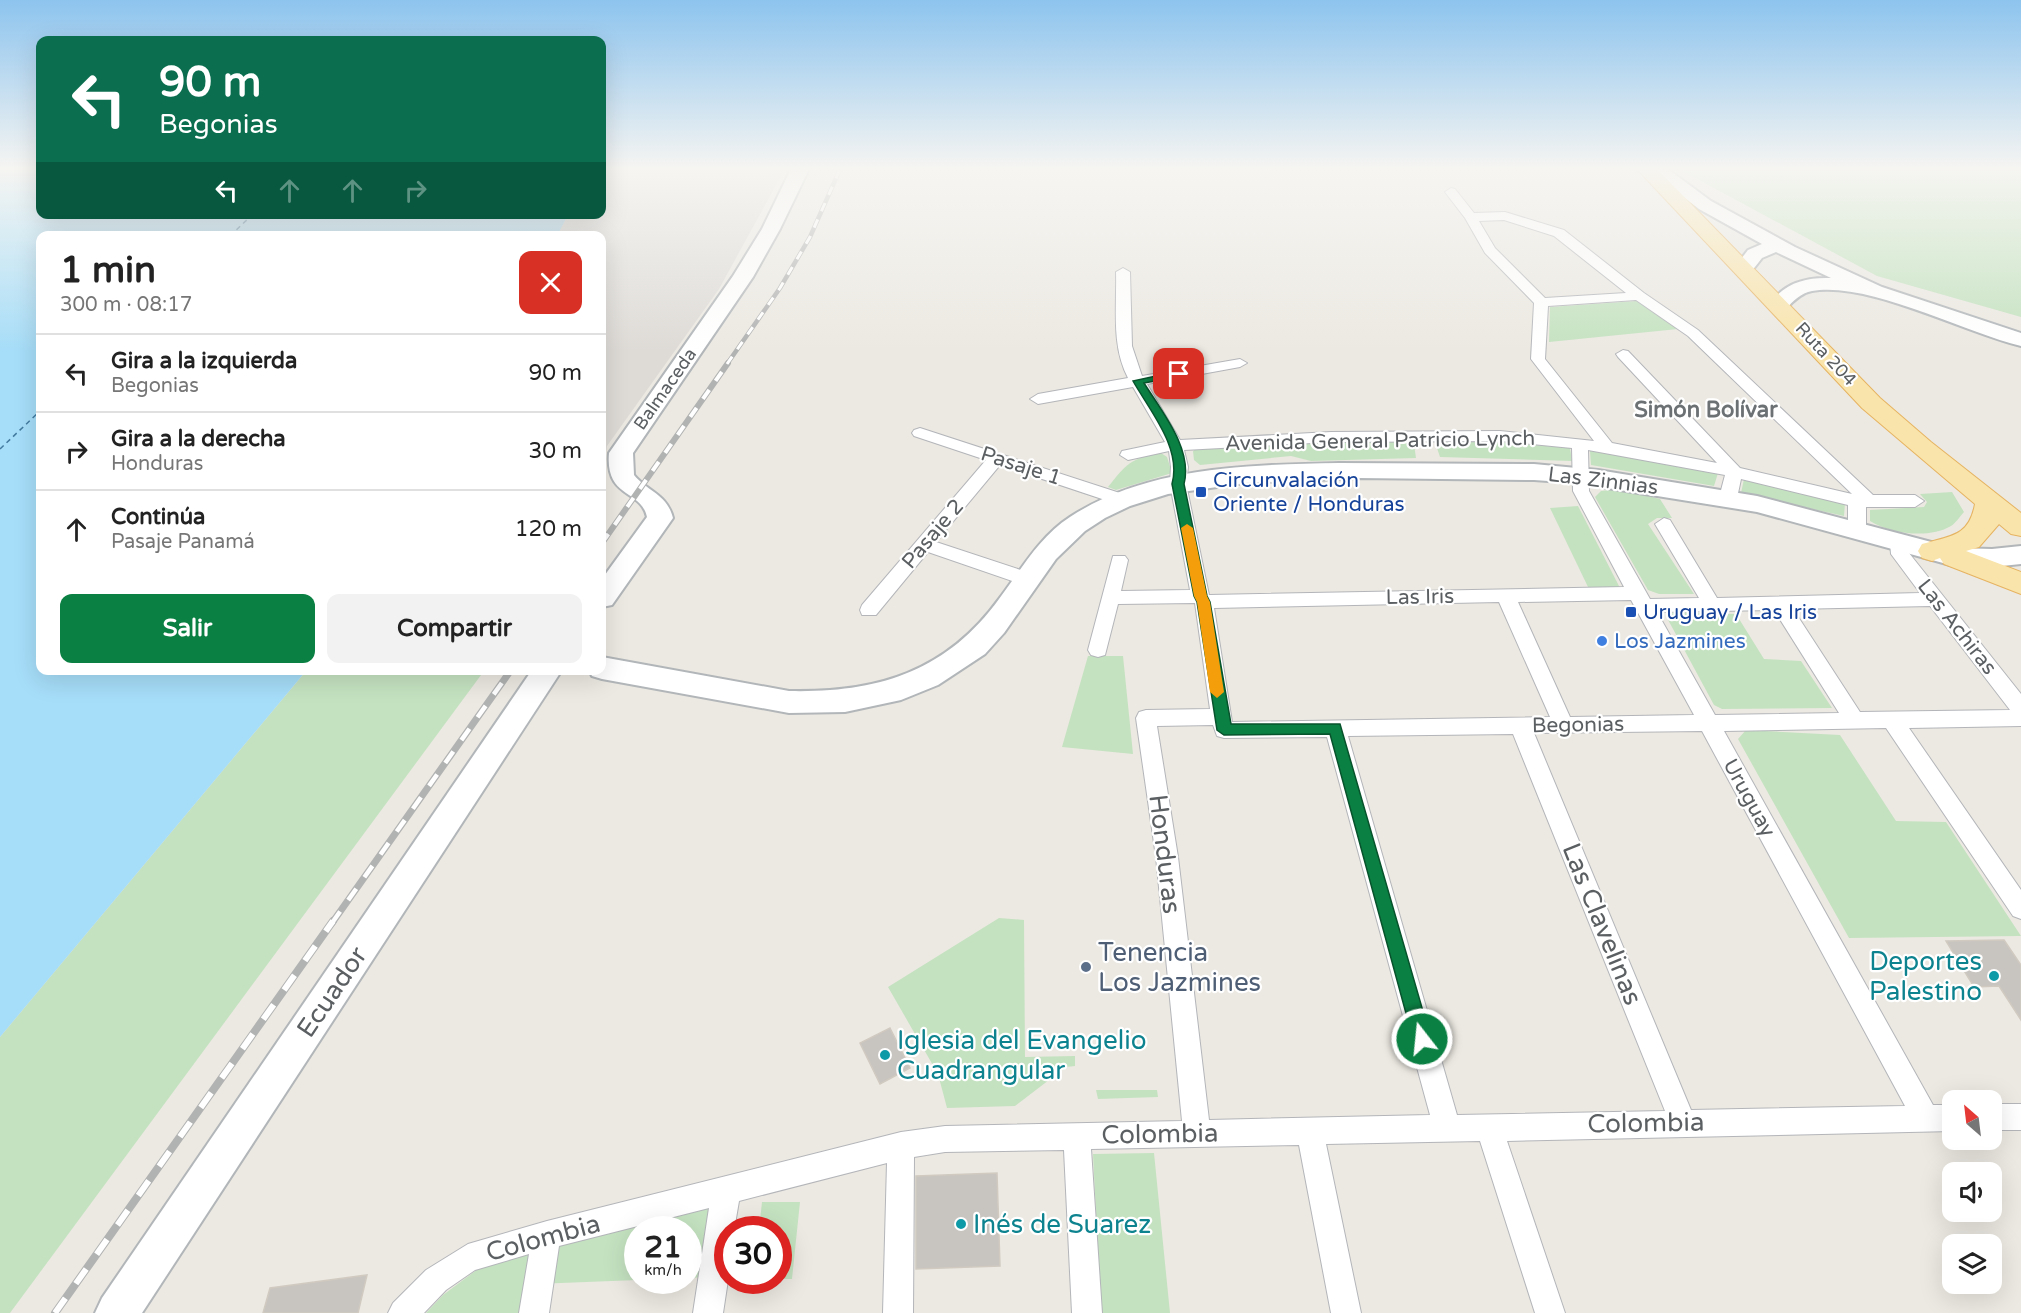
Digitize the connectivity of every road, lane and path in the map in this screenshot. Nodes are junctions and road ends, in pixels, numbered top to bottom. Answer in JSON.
{"nodes":[{"id":1,"x":771,"y":228,"type":"edge"},
{"id":2,"x":1478,"y":228,"type":"edge"},
{"id":3,"x":1544,"y":228,"type":"edge"},
{"id":4,"x":1705,"y":228,"type":"edge"},
{"id":5,"x":1747,"y":228,"type":"edge"},
{"id":6,"x":1777,"y":245,"type":"junction"},
{"id":7,"x":1744,"y":268,"type":"junction"},
{"id":8,"x":1123,"y":272,"type":"dead end"},
{"id":9,"x":1875,"y":291,"type":"junction"},
{"id":10,"x":1639,"y":296,"type":"junction"},
{"id":11,"x":1540,"y":302,"type":"junction"},
{"id":12,"x":1779,"y":305,"type":"junction"},
{"id":13,"x":2021,"y":340,"type":"edge"},
{"id":14,"x":1623,"y":354,"type":"dead end"},
{"id":15,"x":1240,"y":363,"type":"dead end"},
{"id":16,"x":1138,"y":381,"type":"junction"},
{"id":17,"x":1038,"y":399,"type":"dead end"},
{"id":18,"x":920,"y":433,"type":"dead end"},
{"id":19,"x":1580,"y":443,"type":"junction"},
{"id":20,"x":1175,"y":445,"type":"junction"},
{"id":21,"x":1607,"y":447,"type":"junction"},
{"id":22,"x":1128,"y":455,"type":"dead end"},
{"id":23,"x":998,"y":458,"type":"junction"},
{"id":24,"x":1734,"y":472,"type":"junction"},
{"id":25,"x":1579,"y":476,"type":"junction"},
{"id":26,"x":1178,"y":484,"type":"junction"},
{"id":27,"x":1728,"y":498,"type":"junction"},
{"id":28,"x":1123,"y":500,"type":"junction"},
{"id":29,"x":1915,"y":501,"type":"dead end"},
{"id":30,"x":1989,"y":501,"type":"junction"},
{"id":31,"x":1864,"y":502,"type":"junction"},
{"id":32,"x":1664,"y":524,"type":"dead end"},
{"id":33,"x":2021,"y":526,"type":"edge"},
{"id":34,"x":1857,"y":530,"type":"junction"},
{"id":35,"x":1899,"y":542,"type":"junction"},
{"id":36,"x":924,"y":544,"type":"junction"},
{"id":37,"x":1943,"y":554,"type":"junction"},
{"id":38,"x":2021,"y":555,"type":"edge"},
{"id":39,"x":1119,"y":560,"type":"dead end"},
{"id":40,"x":1027,"y":579,"type":"junction"},
{"id":41,"x":2021,"y":584,"type":"edge"},
{"id":42,"x":606,"y":592,"type":"edge"},
{"id":43,"x":1505,"y":595,"type":"junction"},
{"id":44,"x":1110,"y":598,"type":"junction"},
{"id":45,"x":1202,"y":599,"type":"junction"},
{"id":46,"x":1936,"y":599,"type":"junction"},
{"id":47,"x":1639,"y":600,"type":"junction"},
{"id":48,"x":1779,"y":603,"type":"junction"},
{"id":49,"x":1712,"y":605,"type":"junction"},
{"id":50,"x":869,"y":610,"type":"dead end"},
{"id":51,"x":1098,"y":650,"type":"dead end"},
{"id":52,"x":606,"y":670,"type":"edge"},
{"id":53,"x":545,"y":675,"type":"edge"},
{"id":54,"x":2021,"y":709,"type":"edge"},
{"id":55,"x":1221,"y":717,"type":"junction"},
{"id":56,"x":2021,"y":718,"type":"edge"},
{"id":57,"x":1892,"y":720,"type":"junction"},
{"id":58,"x":1855,"y":721,"type":"junction"},
{"id":59,"x":1707,"y":723,"type":"junction"},
{"id":60,"x":1520,"y":725,"type":"junction"},
{"id":61,"x":1564,"y":725,"type":"junction"},
{"id":62,"x":1335,"y":728,"type":"junction"},
{"id":63,"x":2021,"y":909,"type":"edge"},
{"id":64,"x":1926,"y":1118,"type":"junction"},
{"id":65,"x":1942,"y":1118,"type":"edge"},
{"id":66,"x":1683,"y":1122,"type":"junction"},
{"id":67,"x":1490,"y":1127,"type":"junction"},
{"id":68,"x":1447,"y":1128,"type":"junction"},
{"id":69,"x":1310,"y":1131,"type":"junction"},
{"id":70,"x":1197,"y":1134,"type":"junction"},
{"id":71,"x":1077,"y":1136,"type":"junction"},
{"id":72,"x":901,"y":1146,"type":"junction"},
{"id":73,"x":726,"y":1191,"type":"junction"},
{"id":74,"x":547,"y":1235,"type":"junction"},
{"id":75,"x":117,"y":1313,"type":"edge"},
{"id":76,"x":403,"y":1313,"type":"edge"},
{"id":77,"x":534,"y":1313,"type":"edge"},
{"id":78,"x":708,"y":1313,"type":"edge"},
{"id":79,"x":898,"y":1313,"type":"edge"},
{"id":80,"x":1087,"y":1313,"type":"edge"},
{"id":81,"x":1346,"y":1313,"type":"edge"},
{"id":82,"x":1550,"y":1313,"type":"edge"}],
"edges":[{"from":1,"to":42,"type":"main road","name":"Balmaceda"},
{"from":2,"to":11,"type":"street"},
{"from":3,"to":10,"type":"street"},
{"from":4,"to":7,"type":"main road","name":"Ruta 204"},
{"from":5,"to":6,"type":"main road"},
{"from":6,"to":7,"type":"main road"},
{"from":6,"to":9,"type":"main road"},
{"from":7,"to":12,"type":"main road","name":"Ruta 204"},
{"from":8,"to":16,"type":"street"},
{"from":9,"to":12,"type":"main road"},
{"from":9,"to":13,"type":"main road"},
{"from":10,"to":11,"type":"street"},
{"from":10,"to":31,"type":"street"},
{"from":11,"to":21,"type":"street"},
{"from":12,"to":30,"type":"main road","name":"Ruta 204"},
{"from":14,"to":24,"type":"street"},
{"from":15,"to":16,"type":"street"},
{"from":16,"to":17,"type":"street"},
{"from":16,"to":20,"type":"street"},
{"from":18,"to":23,"type":"street","name":"Pasaje 1"},
{"from":19,"to":20,"type":"street","name":"Avenida General Patricio Lynch"},
{"from":19,"to":21,"type":"street","name":"Avenida General Patricio Lynch"},
{"from":19,"to":25,"type":"street","name":"Uruguay"},
{"from":20,"to":22,"type":"street","name":"Avenida General Patricio Lynch"},
{"from":20,"to":26,"type":"street"},
{"from":21,"to":24,"type":"street","name":"Avenida General Patricio Lynch"},
{"from":23,"to":28,"type":"street","name":"Pasaje 1"},
{"from":23,"to":36,"type":"street","name":"Pasaje 2"},
{"from":24,"to":27,"type":"street"},
{"from":24,"to":31,"type":"street","name":"Avenida General Patricio Lynch"},
{"from":25,"to":26,"type":"main road","name":"Las Zinnias"},
{"from":25,"to":27,"type":"main road","name":"Las Zinnias"},
{"from":25,"to":47,"type":"street","name":"Uruguay"},
{"from":26,"to":28,"type":"main road","name":"Las Zinnias"},
{"from":26,"to":45,"type":"street"},
{"from":27,"to":34,"type":"main road","name":"Las Zinnias"},
{"from":28,"to":40,"type":"main road","name":"Las Zinnias"},
{"from":29,"to":31,"type":"street","name":"Avenida General Patricio Lynch"},
{"from":30,"to":33,"type":"main road","name":"Ruta 204"},
{"from":30,"to":37,"type":"main road"},
{"from":31,"to":34,"type":"street"},
{"from":32,"to":49,"type":"street"},
{"from":34,"to":35,"type":"main road","name":"Las Zinnias"},
{"from":35,"to":37,"type":"main road","name":"Las Zinnias"},
{"from":35,"to":46,"type":"street","name":"Las Achiras"},
{"from":36,"to":40,"type":"street"},
{"from":36,"to":50,"type":"street","name":"Pasaje 2"},
{"from":37,"to":38,"type":"main road","name":"Las Zinnias"},
{"from":37,"to":41,"type":"main road"},
{"from":39,"to":44,"type":"street"},
{"from":40,"to":52,"type":"main road","name":"Las Zinnias"},
{"from":43,"to":45,"type":"street","name":"Las Iris"},
{"from":43,"to":47,"type":"street","name":"Las Iris"},
{"from":43,"to":61,"type":"street"},
{"from":44,"to":45,"type":"street","name":"Las Iris"},
{"from":44,"to":51,"type":"street"},
{"from":45,"to":55,"type":"street"},
{"from":46,"to":48,"type":"street","name":"Las Iris"},
{"from":46,"to":54,"type":"street","name":"Las Achiras"},
{"from":47,"to":49,"type":"street","name":"Las Iris"},
{"from":47,"to":59,"type":"street","name":"Uruguay"},
{"from":48,"to":49,"type":"street","name":"Las Iris"},
{"from":48,"to":58,"type":"street"},
{"from":53,"to":75,"type":"main road","name":"Ecuador"},
{"from":55,"to":62,"type":"street","name":"Begonias"},
{"from":55,"to":70,"type":"street","name":"Honduras"},
{"from":56,"to":57,"type":"street","name":"Begonias"},
{"from":57,"to":58,"type":"street","name":"Begonias"},
{"from":57,"to":63,"type":"street"},
{"from":58,"to":59,"type":"street","name":"Begonias"},
{"from":59,"to":61,"type":"street","name":"Begonias"},
{"from":59,"to":64,"type":"street","name":"Uruguay"},
{"from":60,"to":61,"type":"street","name":"Begonias"},
{"from":60,"to":62,"type":"street","name":"Begonias"},
{"from":60,"to":66,"type":"street","name":"Las Clavelinas"},
{"from":62,"to":68,"type":"street"},
{"from":64,"to":65,"type":"street","name":"Colombia"},
{"from":64,"to":66,"type":"street","name":"Colombia"},
{"from":66,"to":67,"type":"street","name":"Colombia"},
{"from":67,"to":68,"type":"street","name":"Colombia"},
{"from":67,"to":82,"type":"street"},
{"from":68,"to":69,"type":"street","name":"Colombia"},
{"from":69,"to":70,"type":"street","name":"Colombia"},
{"from":69,"to":81,"type":"street"},
{"from":70,"to":71,"type":"street","name":"Colombia"},
{"from":71,"to":72,"type":"street","name":"Colombia"},
{"from":71,"to":80,"type":"street"},
{"from":72,"to":73,"type":"street","name":"Colombia"},
{"from":72,"to":79,"type":"street"},
{"from":73,"to":74,"type":"street","name":"Colombia"},
{"from":73,"to":78,"type":"street"},
{"from":74,"to":76,"type":"street","name":"Colombia"},
{"from":74,"to":77,"type":"street"}]}
